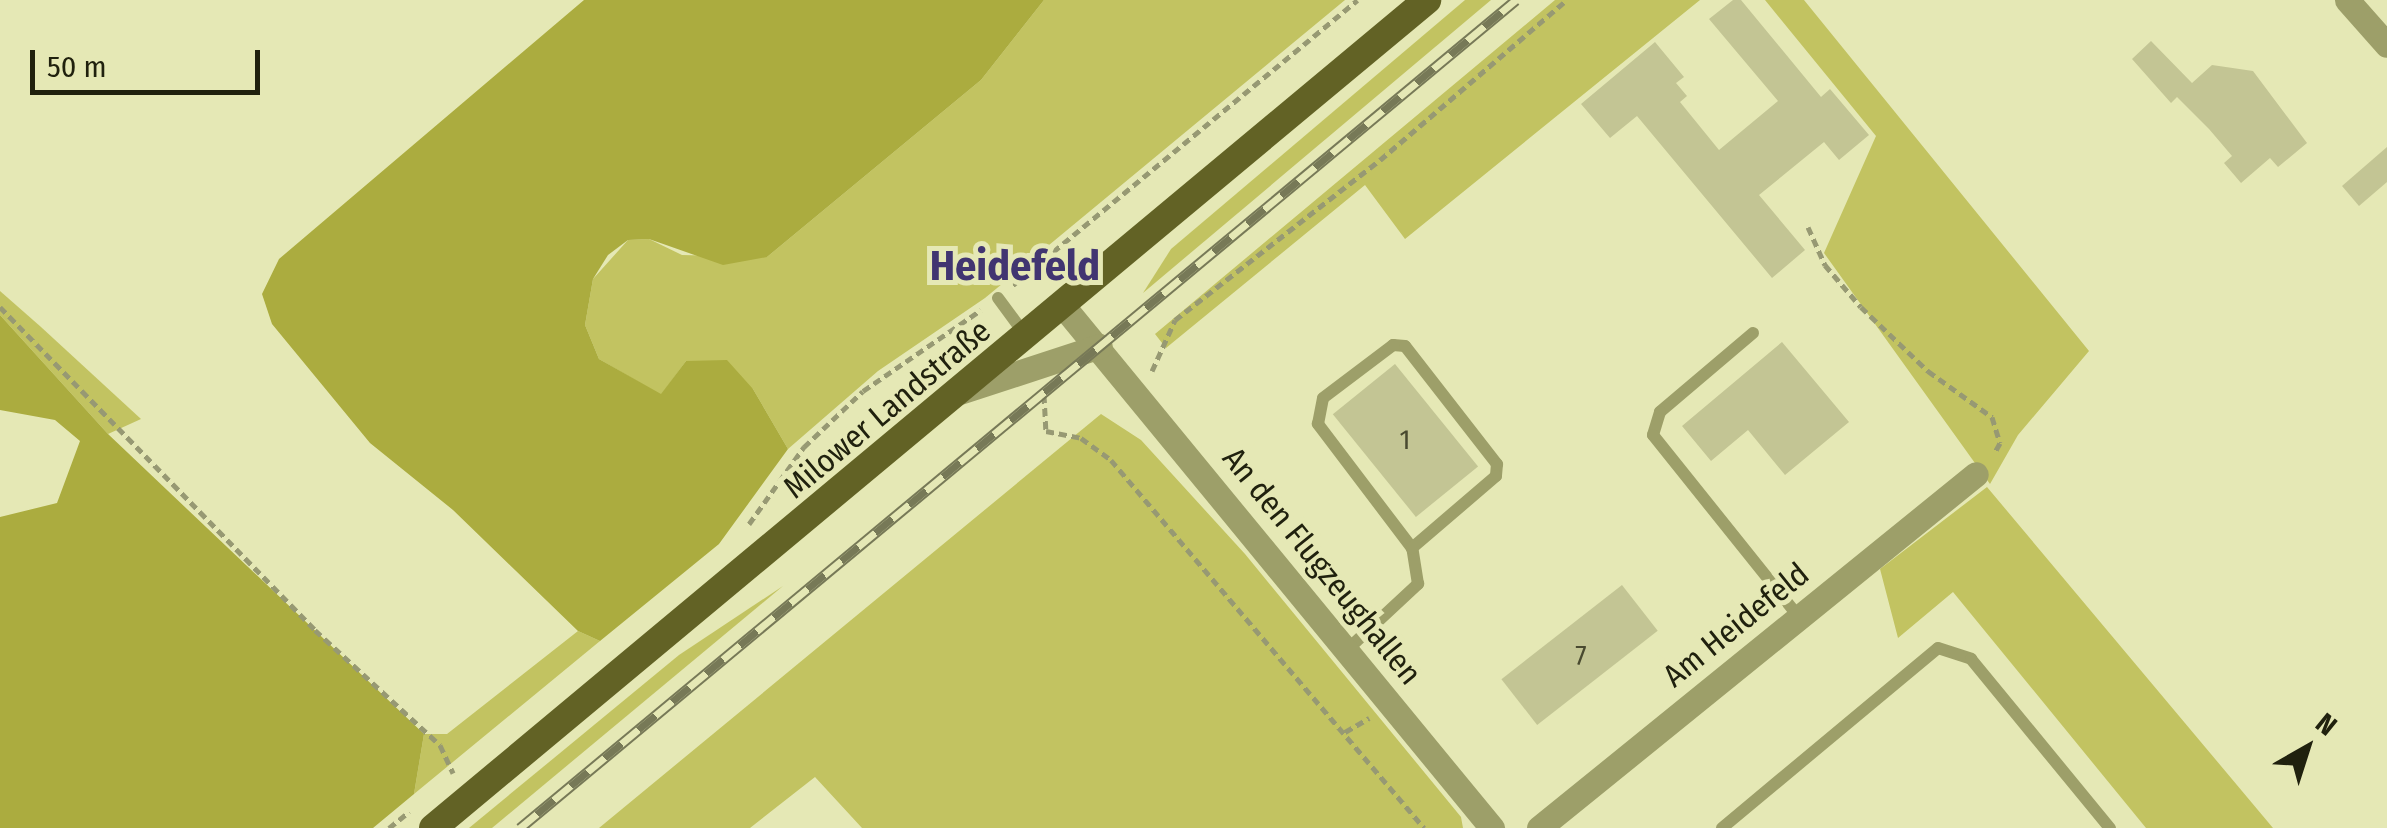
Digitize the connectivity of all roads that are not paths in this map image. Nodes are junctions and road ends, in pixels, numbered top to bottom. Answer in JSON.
{"nodes":[{"id":1,"x":1427,"y":0,"type":"edge"},
{"id":2,"x":2347,"y":0,"type":"edge"},
{"id":3,"x":2387,"y":45,"type":"edge"},
{"id":4,"x":998,"y":298,"type":"road end"},
{"id":5,"x":1063,"y":306,"type":"junction"},
{"id":6,"x":1753,"y":333,"type":"dead end"},
{"id":7,"x":1028,"y":337,"type":"junction"},
{"id":8,"x":1100,"y":346,"type":"junction"},
{"id":9,"x":960,"y":392,"type":"junction"},
{"id":10,"x":1976,"y":474,"type":"road end"},
{"id":11,"x":1412,"y":548,"type":"junction"},
{"id":12,"x":1798,"y":616,"type":"junction"},
{"id":13,"x":1348,"y":648,"type":"junction"},
{"id":14,"x":426,"y":816,"type":"edge"},
{"id":15,"x":1492,"y":828,"type":"edge"},
{"id":16,"x":1538,"y":828,"type":"edge"},
{"id":17,"x":1722,"y":828,"type":"edge"},
{"id":18,"x":2110,"y":828,"type":"edge"}],
"edges":[{"from":1,"to":5,"type":"main road","name":"Milower Landstraße"},
{"from":2,"to":3,"type":"street"},
{"from":4,"to":7,"type":"lane"},
{"from":5,"to":7,"type":"main road","name":"Milower Landstraße"},
{"from":5,"to":8,"type":"street","name":"An den Flugzeughallen"},
{"from":6,"to":12,"type":"lane"},
{"from":7,"to":9,"type":"main road","name":"Milower Landstraße"},
{"from":8,"to":9,"type":"street"},
{"from":8,"to":13,"type":"street","name":"An den Flugzeughallen"},
{"from":9,"to":14,"type":"main road","name":"Milower Landstraße"},
{"from":10,"to":12,"type":"street","name":"Am Heidefeld"},
{"from":11,"to":11,"type":"lane"},
{"from":11,"to":13,"type":"lane"},
{"from":12,"to":16,"type":"street","name":"Am Heidefeld"},
{"from":13,"to":15,"type":"street","name":"An den Flugzeughallen"},
{"from":17,"to":18,"type":"lane"}]}
